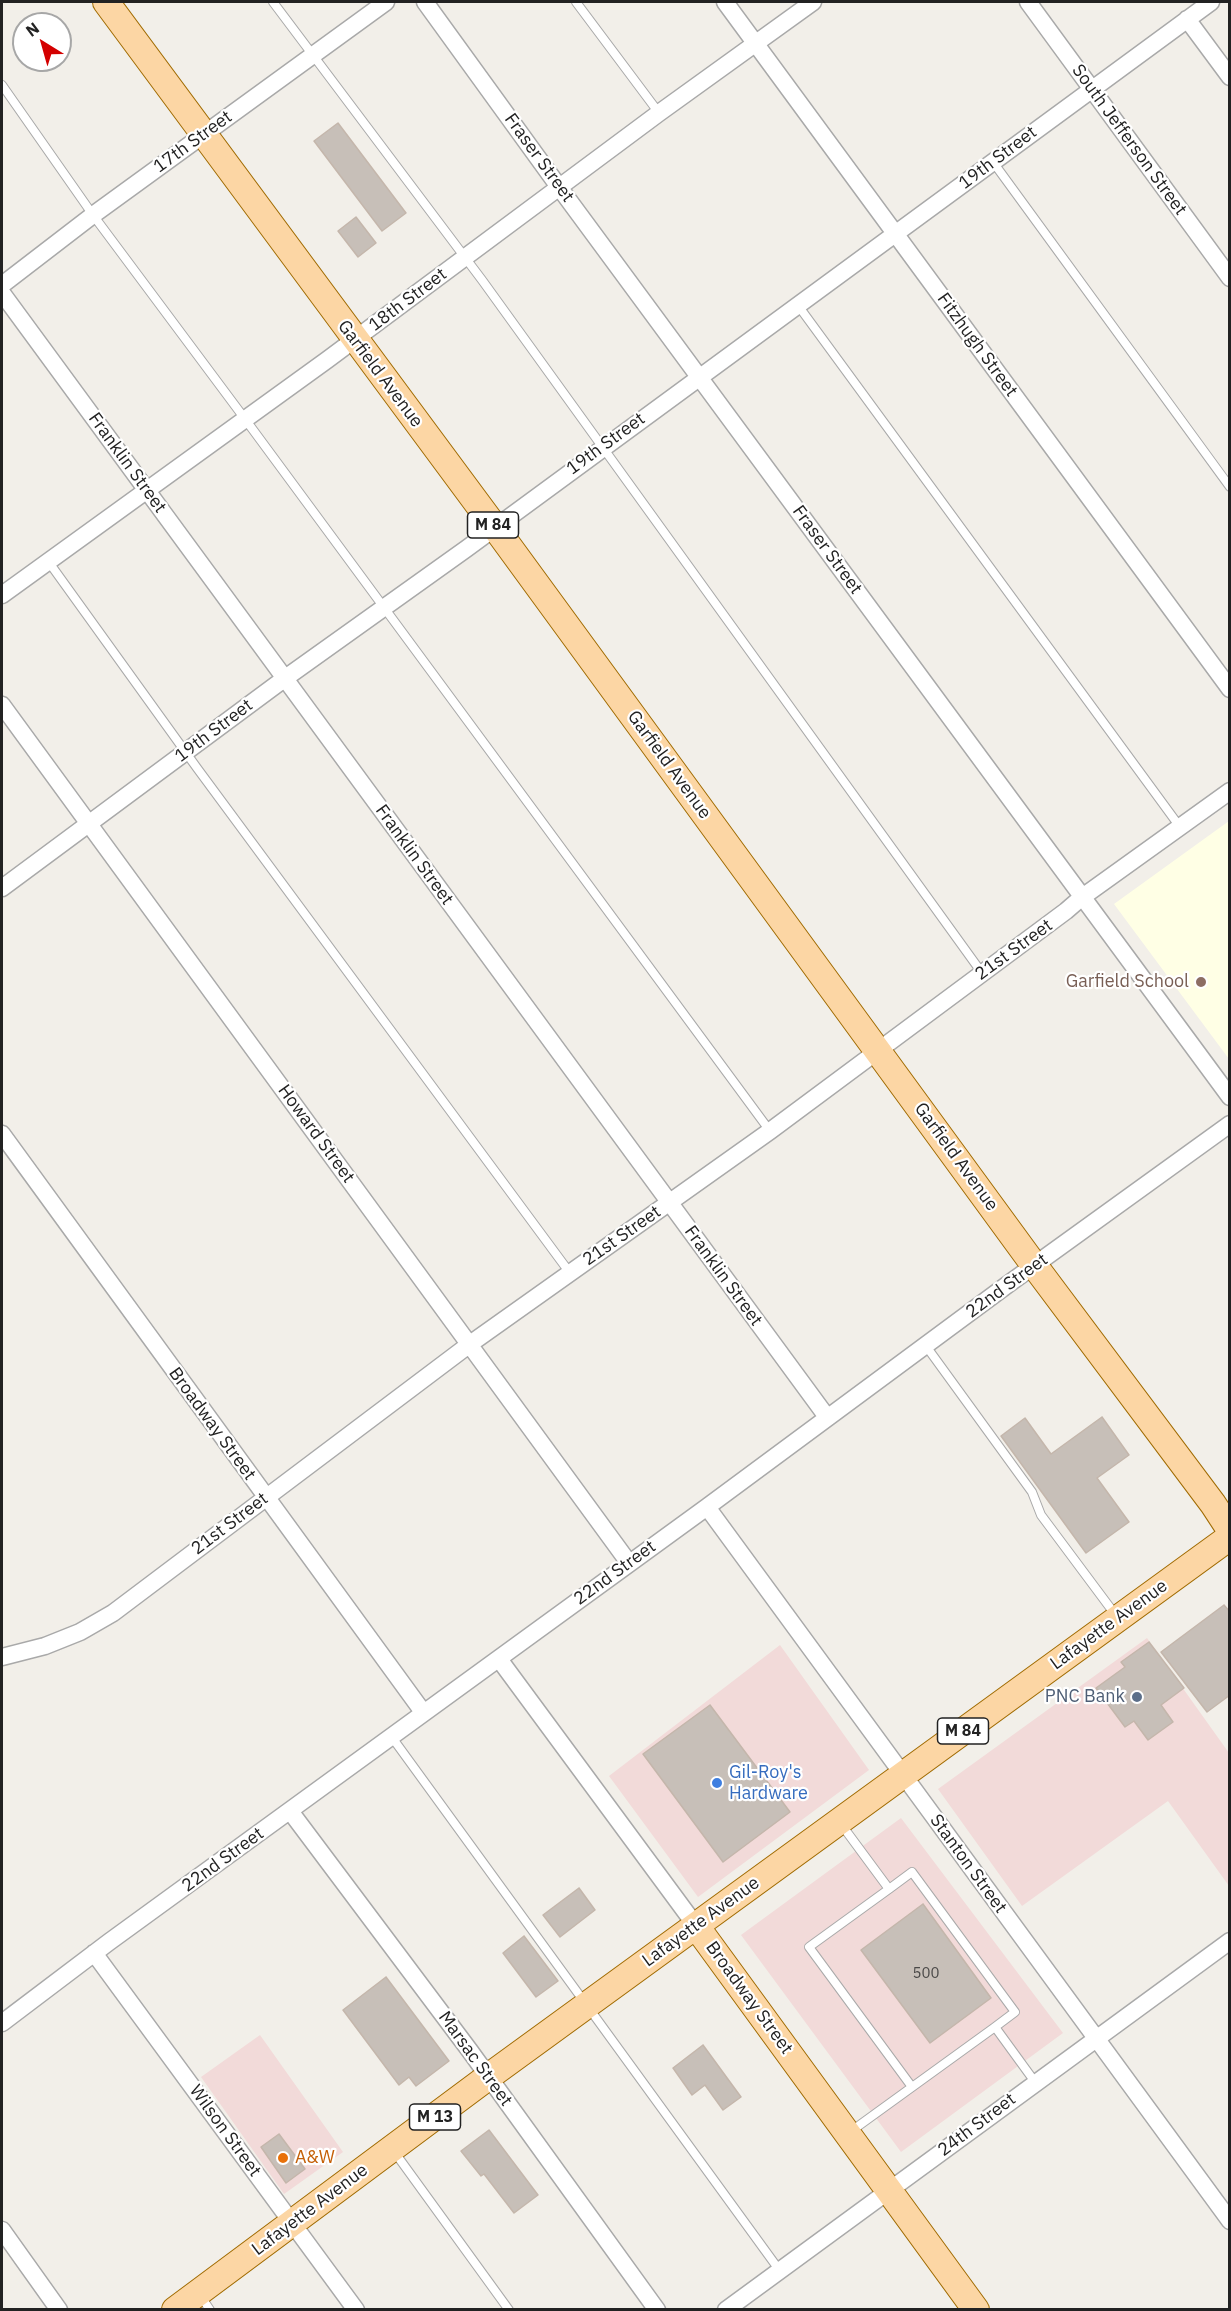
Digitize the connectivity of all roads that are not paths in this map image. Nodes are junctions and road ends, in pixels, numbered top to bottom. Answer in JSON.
{"nodes":[{"id":1,"x":106,"y":2,"type":"edge"},
{"id":2,"x":273,"y":2,"type":"edge"},
{"id":3,"x":386,"y":2,"type":"edge"},
{"id":4,"x":425,"y":2,"type":"edge"},
{"id":5,"x":576,"y":2,"type":"edge"},
{"id":6,"x":724,"y":2,"type":"edge"},
{"id":7,"x":813,"y":2,"type":"edge"},
{"id":8,"x":1028,"y":2,"type":"edge"},
{"id":9,"x":1211,"y":2,"type":"edge"},
{"id":10,"x":1187,"y":19,"type":"junction"},
{"id":11,"x":755,"y":44,"type":"junction"},
{"id":12,"x":313,"y":56,"type":"junction"},
{"id":13,"x":1230,"y":77,"type":"edge"},
{"id":14,"x":2,"y":86,"type":"edge"},
{"id":15,"x":1092,"y":88,"type":"junction"},
{"id":16,"x":659,"y":113,"type":"junction"},
{"id":17,"x":203,"y":135,"type":"junction"},
{"id":18,"x":993,"y":162,"type":"junction"},
{"id":19,"x":559,"y":187,"type":"junction"},
{"id":20,"x":93,"y":215,"type":"junction"},
{"id":21,"x":896,"y":234,"type":"junction"},
{"id":22,"x":465,"y":258,"type":"junction"},
{"id":23,"x":1230,"y":278,"type":"edge"},
{"id":24,"x":2,"y":285,"type":"edge"},
{"id":25,"x":2,"y":293,"type":"edge"},
{"id":26,"x":797,"y":304,"type":"junction"},
{"id":27,"x":354,"y":340,"type":"junction"},
{"id":28,"x":699,"y":376,"type":"junction"},
{"id":29,"x":245,"y":419,"type":"junction"},
{"id":30,"x":603,"y":446,"type":"junction"},
{"id":31,"x":1230,"y":487,"type":"edge"},
{"id":32,"x":147,"y":489,"type":"junction"},
{"id":33,"x":494,"y":526,"type":"junction"},
{"id":34,"x":48,"y":561,"type":"junction"},
{"id":35,"x":2,"y":595,"type":"edge"},
{"id":36,"x":383,"y":607,"type":"junction"},
{"id":37,"x":284,"y":679,"type":"junction"},
{"id":38,"x":1230,"y":688,"type":"edge"},
{"id":39,"x":2,"y":705,"type":"edge"},
{"id":40,"x":186,"y":751,"type":"junction"},
{"id":41,"x":1230,"y":791,"type":"edge"},
{"id":42,"x":88,"y":824,"type":"junction"},
{"id":43,"x":1180,"y":827,"type":"junction"},
{"id":44,"x":2,"y":888,"type":"edge"},
{"id":45,"x":1081,"y":898,"type":"junction"},
{"id":46,"x":982,"y":973,"type":"junction"},
{"id":47,"x":879,"y":1051,"type":"junction"},
{"id":48,"x":1230,"y":1097,"type":"edge"},
{"id":49,"x":1230,"y":1124,"type":"edge"},
{"id":50,"x":770,"y":1131,"type":"junction"},
{"id":51,"x":2,"y":1134,"type":"edge"},
{"id":52,"x":669,"y":1203,"type":"junction"},
{"id":53,"x":1034,"y":1265,"type":"junction"},
{"id":54,"x":570,"y":1273,"type":"junction"},
{"id":55,"x":470,"y":1344,"type":"junction"},
{"id":56,"x":926,"y":1346,"type":"junction"},
{"id":57,"x":827,"y":1418,"type":"junction"},
{"id":58,"x":265,"y":1497,"type":"junction"},
{"id":59,"x":707,"y":1508,"type":"junction"},
{"id":60,"x":1230,"y":1530,"type":"edge"},
{"id":61,"x":1230,"y":1537,"type":"edge"},
{"id":62,"x":629,"y":1563,"type":"junction"},
{"id":63,"x":1119,"y":1619,"type":"junction"},
{"id":64,"x":2,"y":1657,"type":"edge"},
{"id":65,"x":499,"y":1659,"type":"junction"},
{"id":66,"x":423,"y":1712,"type":"junction"},
{"id":67,"x":391,"y":1736,"type":"junction"},
{"id":68,"x":902,"y":1774,"type":"junction"},
{"id":69,"x":290,"y":1811,"type":"junction"},
{"id":70,"x":839,"y":1822,"type":"junction"},
{"id":71,"x":889,"y":1889,"type":"junction"},
{"id":72,"x":696,"y":1926,"type":"junction"},
{"id":73,"x":1230,"y":1941,"type":"edge"},
{"id":74,"x":94,"y":1953,"type":"junction"},
{"id":75,"x":588,"y":2005,"type":"junction"},
{"id":76,"x":2,"y":2023,"type":"edge"},
{"id":77,"x":995,"y":2027,"type":"junction"},
{"id":78,"x":1096,"y":2038,"type":"junction"},
{"id":79,"x":488,"y":2077,"type":"junction"},
{"id":80,"x":1035,"y":2082,"type":"junction"},
{"id":81,"x":912,"y":2087,"type":"junction"},
{"id":82,"x":848,"y":2134,"type":"junction"},
{"id":83,"x":393,"y":2148,"type":"junction"},
{"id":84,"x":889,"y":2191,"type":"junction"},
{"id":85,"x":1230,"y":2221,"type":"edge"},
{"id":86,"x":293,"y":2222,"type":"junction"},
{"id":87,"x":2,"y":2230,"type":"edge"},
{"id":88,"x":780,"y":2271,"type":"junction"},
{"id":89,"x":204,"y":2301,"type":"edge"},
{"id":90,"x":59,"y":2310,"type":"edge"},
{"id":91,"x":175,"y":2310,"type":"edge"},
{"id":92,"x":356,"y":2310,"type":"edge"},
{"id":93,"x":509,"y":2310,"type":"edge"},
{"id":94,"x":657,"y":2310,"type":"edge"},
{"id":95,"x":726,"y":2310,"type":"edge"},
{"id":96,"x":976,"y":2310,"type":"edge"}],
"edges":[{"from":1,"to":17,"type":"main road","name":"Garfield Avenue","number":"M 84"},
{"from":2,"to":12,"type":"lane"},
{"from":3,"to":12,"type":"street","name":"17th Street"},
{"from":4,"to":19,"type":"street","name":"Fraser Street"},
{"from":5,"to":16,"type":"lane"},
{"from":6,"to":11,"type":"street","name":"Fitzhugh Street"},
{"from":7,"to":11,"type":"street","name":"18th Street"},
{"from":8,"to":15,"type":"street","name":"South Jefferson Street"},
{"from":9,"to":10,"type":"street","name":"19th Street"},
{"from":10,"to":13,"type":"street"},
{"from":10,"to":15,"type":"street","name":"19th Street"},
{"from":11,"to":16,"type":"street","name":"18th Street"},
{"from":11,"to":21,"type":"street","name":"Fitzhugh Street"},
{"from":12,"to":17,"type":"street","name":"17th Street"},
{"from":12,"to":22,"type":"lane"},
{"from":14,"to":20,"type":"lane"},
{"from":15,"to":18,"type":"street","name":"19th Street"},
{"from":15,"to":23,"type":"street","name":"South Jefferson Street"},
{"from":16,"to":19,"type":"street","name":"18th Street"},
{"from":17,"to":20,"type":"street","name":"17th Street"},
{"from":17,"to":27,"type":"main road","name":"Garfield Avenue","number":"M 84"},
{"from":18,"to":21,"type":"street","name":"19th Street"},
{"from":18,"to":31,"type":"lane"},
{"from":19,"to":22,"type":"street","name":"18th Street"},
{"from":19,"to":28,"type":"street","name":"Fraser Street"},
{"from":20,"to":24,"type":"street","name":"17th Street"},
{"from":20,"to":29,"type":"lane"},
{"from":21,"to":26,"type":"street","name":"19th Street"},
{"from":21,"to":38,"type":"street","name":"Fitzhugh Street"},
{"from":22,"to":27,"type":"street","name":"18th Street"},
{"from":22,"to":30,"type":"lane"},
{"from":25,"to":32,"type":"street","name":"Franklin Street"},
{"from":26,"to":28,"type":"street","name":"19th Street"},
{"from":26,"to":43,"type":"lane"},
{"from":27,"to":29,"type":"street","name":"18th Street"},
{"from":27,"to":33,"type":"main road","name":"Garfield Avenue","number":"M 84"},
{"from":28,"to":30,"type":"street","name":"19th Street"},
{"from":28,"to":45,"type":"street","name":"Fraser Street"},
{"from":29,"to":32,"type":"street","name":"18th Street"},
{"from":29,"to":36,"type":"lane"},
{"from":30,"to":33,"type":"street","name":"19th Street"},
{"from":30,"to":46,"type":"lane"},
{"from":32,"to":34,"type":"street","name":"18th Street"},
{"from":32,"to":37,"type":"street","name":"Franklin Street"},
{"from":33,"to":36,"type":"street","name":"19th Street"},
{"from":33,"to":47,"type":"main road","name":"Garfield Avenue","number":"M 84"},
{"from":34,"to":35,"type":"street","name":"18th Street"},
{"from":34,"to":40,"type":"lane"},
{"from":36,"to":37,"type":"street","name":"19th Street"},
{"from":36,"to":50,"type":"lane"},
{"from":37,"to":40,"type":"street","name":"19th Street"},
{"from":37,"to":52,"type":"street","name":"Franklin Street"},
{"from":39,"to":42,"type":"street","name":"Howard Street"},
{"from":40,"to":42,"type":"street","name":"19th Street"},
{"from":40,"to":54,"type":"lane"},
{"from":41,"to":43,"type":"street","name":"21st Street"},
{"from":42,"to":44,"type":"street","name":"19th Street"},
{"from":42,"to":55,"type":"street","name":"Howard Street"},
{"from":43,"to":45,"type":"street","name":"21st Street"},
{"from":45,"to":46,"type":"street","name":"21st Street"},
{"from":45,"to":48,"type":"street","name":"Fraser Street"},
{"from":46,"to":47,"type":"street","name":"21st Street"},
{"from":47,"to":50,"type":"street","name":"21st Street"},
{"from":47,"to":53,"type":"main road","name":"Garfield Avenue","number":"M 84"},
{"from":49,"to":53,"type":"street","name":"22nd Street"},
{"from":50,"to":52,"type":"street","name":"21st Street"},
{"from":51,"to":58,"type":"street","name":"Broadway Street"},
{"from":52,"to":54,"type":"street","name":"21st Street"},
{"from":52,"to":57,"type":"street","name":"Franklin Street"},
{"from":53,"to":56,"type":"street","name":"22nd Street"},
{"from":53,"to":60,"type":"main road","name":"Garfield Avenue","number":"M 84"},
{"from":54,"to":55,"type":"street","name":"21st Street"},
{"from":55,"to":58,"type":"street","name":"21st Street"},
{"from":55,"to":62,"type":"street","name":"Howard Street"},
{"from":56,"to":57,"type":"street","name":"22nd Street"},
{"from":56,"to":63,"type":"lane"},
{"from":57,"to":59,"type":"street","name":"22nd Street"},
{"from":58,"to":64,"type":"street","name":"21st Street"},
{"from":58,"to":66,"type":"street","name":"Broadway Street"},
{"from":59,"to":62,"type":"street","name":"22nd Street"},
{"from":59,"to":68,"type":"street","name":"Stanton Street"},
{"from":61,"to":63,"type":"main road","name":"Lafayette Avenue","number":"M 84"},
{"from":62,"to":65,"type":"street","name":"22nd Street"},
{"from":63,"to":68,"type":"main road","name":"Lafayette Avenue","number":"M 84"},
{"from":65,"to":66,"type":"street","name":"22nd Street"},
{"from":65,"to":72,"type":"street","name":"Broadway Street"},
{"from":66,"to":67,"type":"street","name":"22nd Street"},
{"from":67,"to":69,"type":"street","name":"22nd Street"},
{"from":67,"to":75,"type":"lane"},
{"from":68,"to":70,"type":"main road","name":"Lafayette Avenue","number":"M 84"},
{"from":68,"to":78,"type":"street","name":"Stanton Street"},
{"from":69,"to":74,"type":"street","name":"22nd Street"},
{"from":69,"to":79,"type":"street","name":"Marsac Street"},
{"from":70,"to":71,"type":"lane"},
{"from":70,"to":72,"type":"main road","name":"Lafayette Avenue","number":"M 84"},
{"from":71,"to":77,"type":"lane"},
{"from":71,"to":81,"type":"lane"},
{"from":72,"to":75,"type":"main road","name":"Lafayette Avenue","number":"M 13"},
{"from":72,"to":82,"type":"main road","name":"Broadway Street"},
{"from":73,"to":78,"type":"street","name":"24th Street"},
{"from":74,"to":76,"type":"street","name":"22nd Street"},
{"from":74,"to":86,"type":"street","name":"Wilson Street"},
{"from":75,"to":79,"type":"main road","name":"Lafayette Avenue","number":"M 13"},
{"from":75,"to":88,"type":"lane"},
{"from":77,"to":80,"type":"lane"},
{"from":77,"to":81,"type":"lane"},
{"from":78,"to":80,"type":"street","name":"24th Street"},
{"from":78,"to":85,"type":"street","name":"Stanton Street"},
{"from":79,"to":83,"type":"main road","name":"Lafayette Avenue","number":"M 13"},
{"from":79,"to":94,"type":"street","name":"Marsac Street"},
{"from":80,"to":84,"type":"street","name":"24th Street"},
{"from":81,"to":82,"type":"lane"},
{"from":82,"to":84,"type":"main road","name":"Broadway Street"},
{"from":83,"to":86,"type":"main road","name":"Lafayette Avenue","number":"M 13"},
{"from":83,"to":93,"type":"lane"},
{"from":84,"to":88,"type":"street","name":"24th Street"},
{"from":84,"to":96,"type":"main road","name":"Broadway Street"},
{"from":86,"to":89,"type":"main road","name":"Lafayette Avenue","number":"M 13"},
{"from":86,"to":92,"type":"street","name":"Wilson Street"},
{"from":87,"to":90,"type":"street"},
{"from":88,"to":95,"type":"street","name":"24th Street"},
{"from":89,"to":91,"type":"main road","name":"Lafayette Avenue","number":"M 13"}]}
